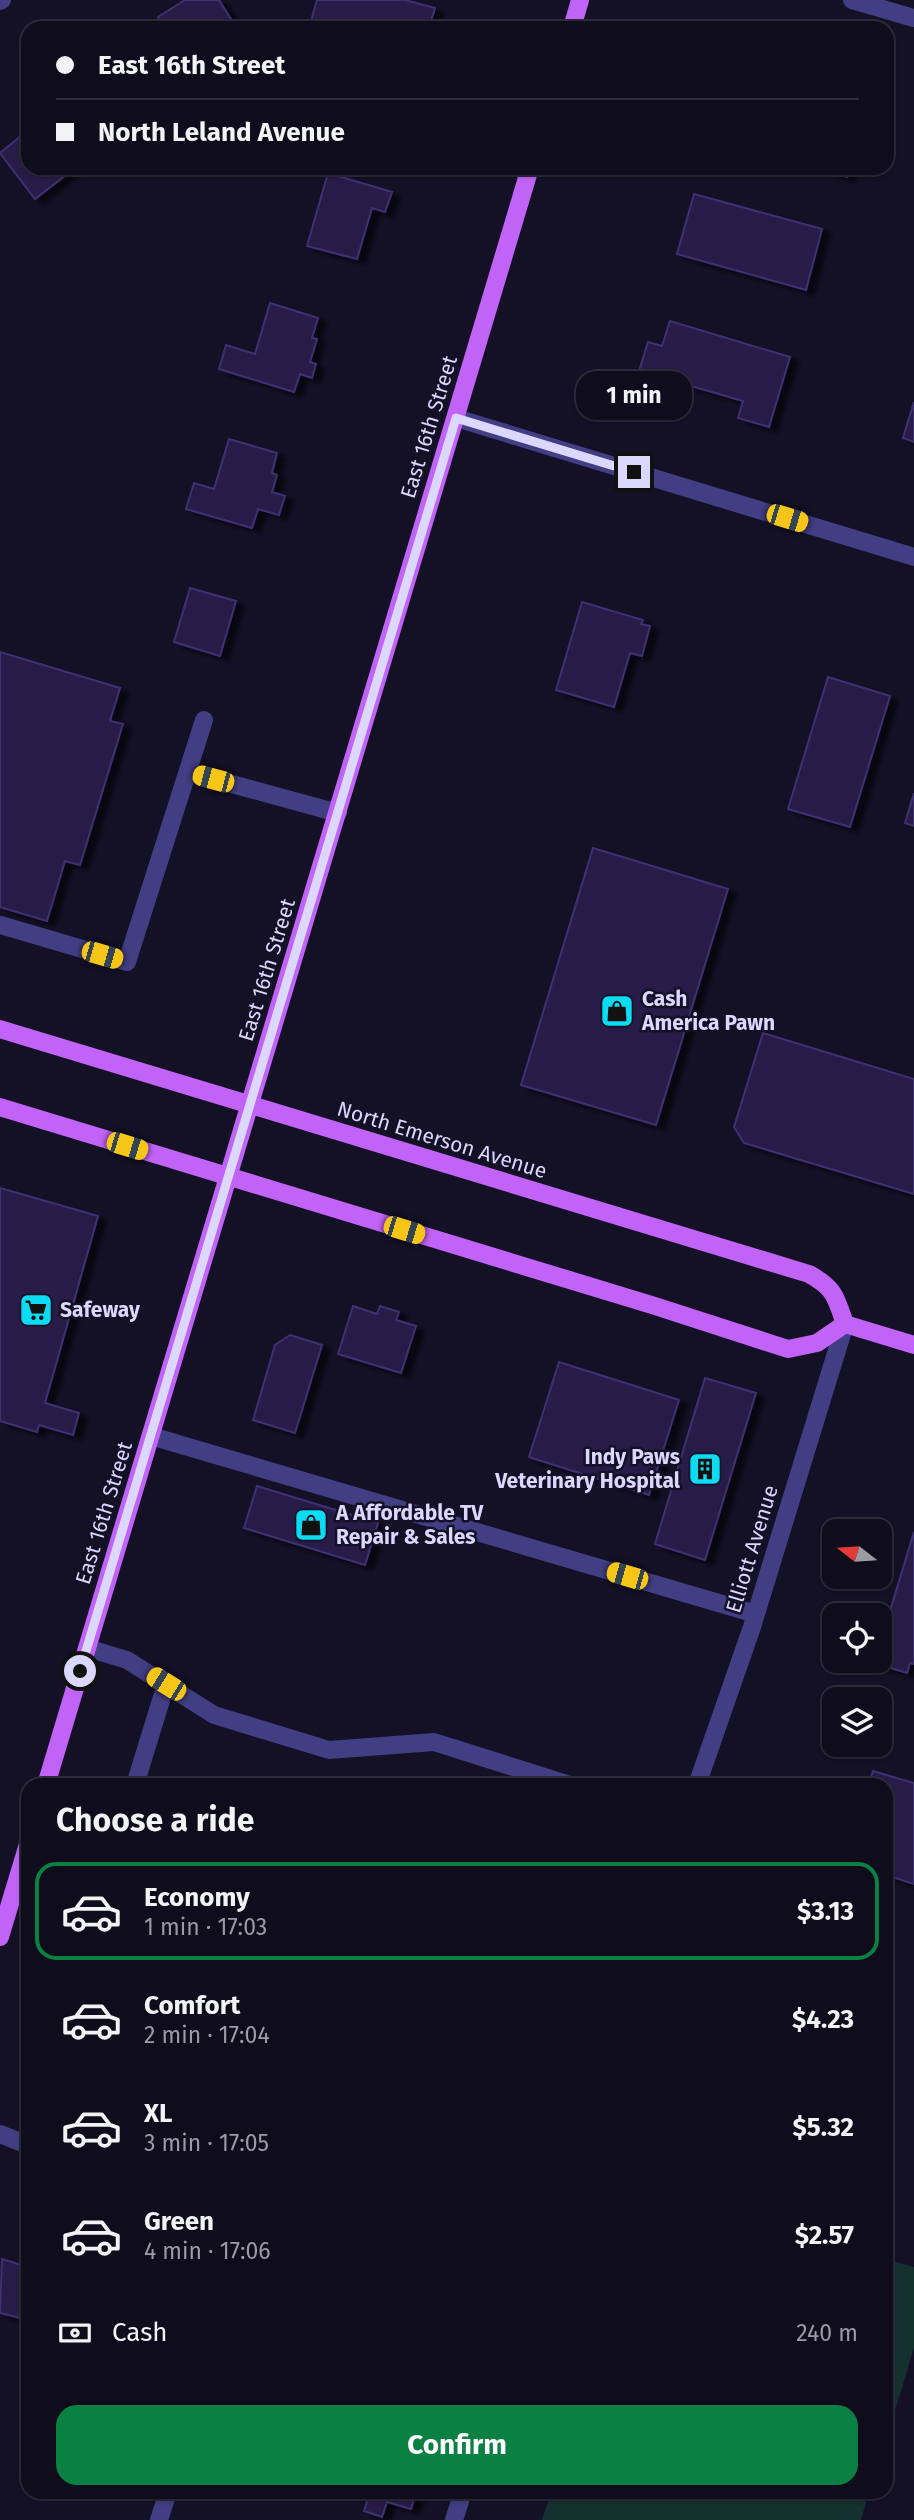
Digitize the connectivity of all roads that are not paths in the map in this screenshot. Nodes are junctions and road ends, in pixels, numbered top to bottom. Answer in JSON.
{"nodes":[{"id":1,"x":580,"y":0,"type":"edge"},
{"id":2,"x":852,"y":0,"type":"edge"},
{"id":3,"x":914,"y":18,"type":"edge"},
{"id":4,"x":574,"y":21,"type":"edge"},
{"id":5,"x":528,"y":175,"type":"edge"},
{"id":6,"x":456,"y":418,"type":"junction"},
{"id":7,"x":914,"y":557,"type":"edge"},
{"id":8,"x":204,"y":720,"type":"dead end"},
{"id":9,"x":188,"y":772,"type":"junction"},
{"id":10,"x":338,"y":813,"type":"junction"},
{"id":11,"x":0,"y":925,"type":"edge"},
{"id":12,"x":0,"y":1029,"type":"edge"},
{"id":13,"x":250,"y":1106,"type":"junction"},
{"id":14,"x":0,"y":1107,"type":"edge"},
{"id":15,"x":229,"y":1177,"type":"junction"},
{"id":16,"x":845,"y":1324,"type":"junction"},
{"id":17,"x":914,"y":1345,"type":"edge"},
{"id":18,"x":151,"y":1436,"type":"junction"},
{"id":19,"x":756,"y":1614,"type":"junction"},
{"id":20,"x":88,"y":1648,"type":"junction"},
{"id":21,"x":166,"y":1684,"type":"junction"},
{"id":22,"x":48,"y":1778,"type":"edge"},
{"id":23,"x":137,"y":1778,"type":"edge"},
{"id":24,"x":548,"y":1778,"type":"edge"},
{"id":25,"x":699,"y":1778,"type":"edge"},
{"id":26,"x":21,"y":1867,"type":"edge"},
{"id":27,"x":0,"y":1937,"type":"edge"},
{"id":28,"x":0,"y":2134,"type":"edge"},
{"id":29,"x":21,"y":2142,"type":"edge"},
{"id":30,"x":166,"y":2499,"type":"edge"},
{"id":31,"x":461,"y":2499,"type":"edge"},
{"id":32,"x":159,"y":2520,"type":"edge"},
{"id":33,"x":454,"y":2520,"type":"edge"}],
"edges":[{"from":1,"to":4,"type":"main road"},
{"from":2,"to":3,"type":"street"},
{"from":5,"to":6,"type":"main road","name":"East 16th Street"},
{"from":6,"to":7,"type":"street"},
{"from":6,"to":10,"type":"main road","name":"East 16th Street"},
{"from":8,"to":9,"type":"street"},
{"from":9,"to":10,"type":"street"},
{"from":9,"to":11,"type":"street"},
{"from":10,"to":13,"type":"main road","name":"East 16th Street"},
{"from":12,"to":13,"type":"main road","name":"North Emerson Avenue"},
{"from":13,"to":15,"type":"main road","name":"East 16th Street"},
{"from":13,"to":16,"type":"main road","name":"North Emerson Avenue"},
{"from":14,"to":15,"type":"main road"},
{"from":15,"to":16,"type":"main road"},
{"from":15,"to":18,"type":"main road","name":"East 16th Street"},
{"from":16,"to":17,"type":"main road"},
{"from":16,"to":19,"type":"street","name":"Elliott Avenue"},
{"from":18,"to":19,"type":"street"},
{"from":18,"to":20,"type":"main road","name":"East 16th Street"},
{"from":19,"to":25,"type":"street","name":"Elliott Avenue"},
{"from":20,"to":21,"type":"street"},
{"from":20,"to":22,"type":"main road","name":"East 16th Street"},
{"from":21,"to":23,"type":"street"},
{"from":21,"to":24,"type":"street"},
{"from":26,"to":27,"type":"main road"},
{"from":28,"to":29,"type":"street"},
{"from":30,"to":32,"type":"street"},
{"from":31,"to":33,"type":"street"}]}
